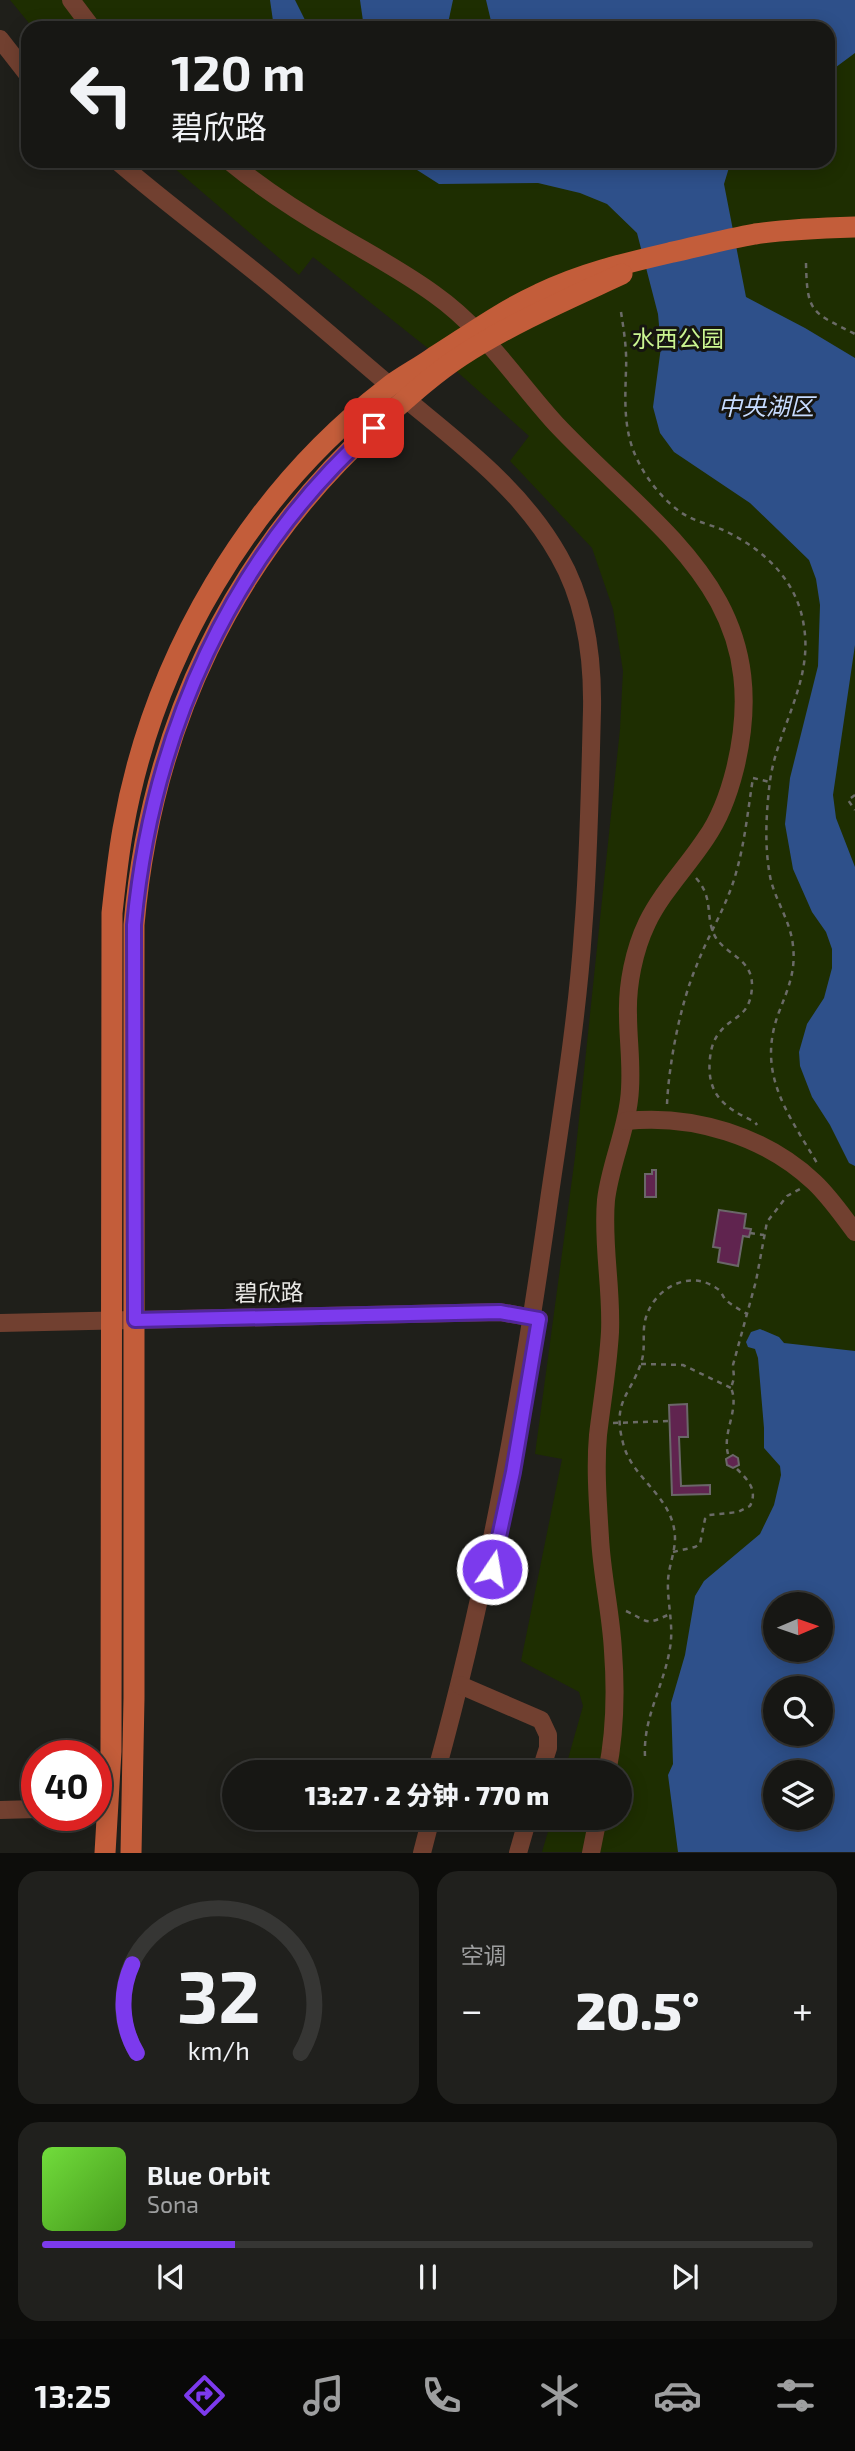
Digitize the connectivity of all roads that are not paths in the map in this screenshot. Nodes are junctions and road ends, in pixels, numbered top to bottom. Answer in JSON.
{"nodes":[{"id":1,"x":71,"y":0,"type":"edge"},
{"id":2,"x":87,"y":21,"type":"edge"},
{"id":3,"x":0,"y":27,"type":"edge"},
{"id":4,"x":0,"y":39,"type":"edge"},
{"id":5,"x":21,"y":53,"type":"edge"},
{"id":6,"x":21,"y":66,"type":"edge"},
{"id":7,"x":126,"y":168,"type":"edge"},
{"id":8,"x":138,"y":168,"type":"edge"},
{"id":9,"x":238,"y":168,"type":"edge"},
{"id":10,"x":855,"y":227,"type":"edge"},
{"id":11,"x":855,"y":238,"type":"edge"},
{"id":12,"x":755,"y":239,"type":"junction"},
{"id":13,"x":482,"y":334,"type":"junction"},
{"id":14,"x":401,"y":390,"type":"junction"},
{"id":15,"x":626,"y":1121,"type":"junction"},
{"id":16,"x":855,"y":1232,"type":"edge"},
{"id":17,"x":535,"y":1322,"type":"junction"},
{"id":18,"x":0,"y":1323,"type":"edge"},
{"id":19,"x":135,"y":1325,"type":"junction"},
{"id":20,"x":111,"y":1326,"type":"junction"},
{"id":21,"x":0,"y":1335,"type":"edge"},
{"id":22,"x":463,"y":1686,"type":"junction"},
{"id":23,"x":111,"y":1740,"type":"edge"},
{"id":24,"x":440,"y":1760,"type":"edge"},
{"id":25,"x":447,"y":1760,"type":"edge"},
{"id":26,"x":544,"y":1760,"type":"edge"},
{"id":27,"x":608,"y":1760,"type":"edge"},
{"id":28,"x":112,"y":1807,"type":"edge"},
{"id":29,"x":132,"y":1808,"type":"junction"},
{"id":30,"x":21,"y":1809,"type":"edge"},
{"id":31,"x":0,"y":1810,"type":"edge"},
{"id":32,"x":421,"y":1830,"type":"edge"},
{"id":33,"x":428,"y":1830,"type":"edge"},
{"id":34,"x":525,"y":1830,"type":"edge"},
{"id":35,"x":596,"y":1830,"type":"edge"},
{"id":36,"x":104,"y":1831,"type":"edge"},
{"id":37,"x":105,"y":1853,"type":"edge"},
{"id":38,"x":131,"y":1853,"type":"edge"},
{"id":39,"x":414,"y":1853,"type":"edge"},
{"id":40,"x":422,"y":1853,"type":"edge"},
{"id":41,"x":518,"y":1853,"type":"edge"},
{"id":42,"x":591,"y":1853,"type":"edge"}],
"edges":[{"from":1,"to":2,"type":"street"},
{"from":3,"to":5,"type":"street"},
{"from":4,"to":6,"type":"street"},
{"from":7,"to":14,"type":"street"},
{"from":8,"to":14,"type":"street"},
{"from":9,"to":13,"type":"street"},
{"from":10,"to":12,"type":"main road"},
{"from":11,"to":12,"type":"main road"},
{"from":12,"to":13,"type":"main road"},
{"from":13,"to":14,"type":"main road"},
{"from":13,"to":15,"type":"street"},
{"from":14,"to":17,"type":"street"},
{"from":14,"to":19,"type":"main road"},
{"from":14,"to":20,"type":"main road"},
{"from":15,"to":16,"type":"street"},
{"from":15,"to":27,"type":"street"},
{"from":17,"to":19,"type":"street","name":"碧欣路"},
{"from":17,"to":22,"type":"street"},
{"from":18,"to":20,"type":"street","name":"碧欣路"},
{"from":19,"to":20,"type":"street","name":"碧欣路"},
{"from":19,"to":29,"type":"main road"},
{"from":20,"to":21,"type":"street","name":"碧欣路"},
{"from":20,"to":23,"type":"main road"},
{"from":22,"to":24,"type":"street"},
{"from":22,"to":25,"type":"street"},
{"from":22,"to":26,"type":"street"},
{"from":28,"to":29,"type":"street"},
{"from":29,"to":38,"type":"main road"},
{"from":30,"to":31,"type":"street"},
{"from":32,"to":39,"type":"street"},
{"from":33,"to":40,"type":"street"},
{"from":34,"to":41,"type":"street"},
{"from":35,"to":42,"type":"street"},
{"from":36,"to":37,"type":"main road"}]}
